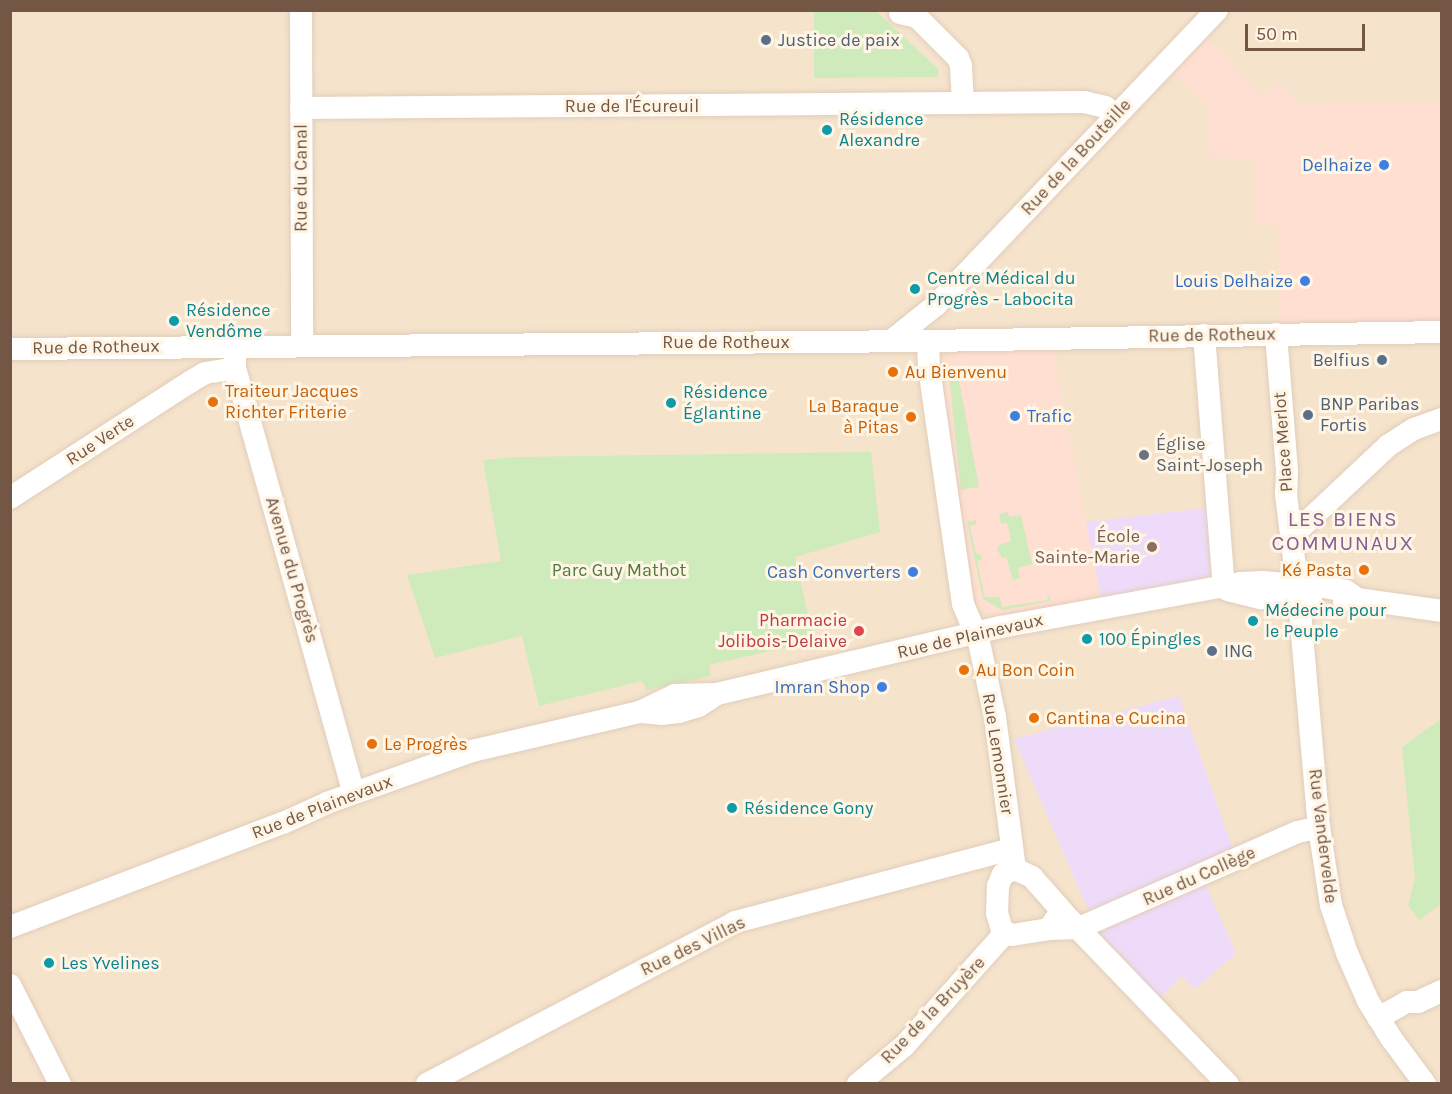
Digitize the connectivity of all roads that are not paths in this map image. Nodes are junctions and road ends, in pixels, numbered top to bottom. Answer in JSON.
{"nodes":[{"id":1,"x":301,"y":10,"type":"edge"},
{"id":2,"x":1216,"y":10,"type":"edge"},
{"id":3,"x":900,"y":13,"type":"dead end"},
{"id":4,"x":963,"y":104,"type":"junction"},
{"id":5,"x":301,"y":108,"type":"junction"},
{"id":6,"x":1116,"y":115,"type":"junction"},
{"id":7,"x":932,"y":311,"type":"junction"},
{"id":8,"x":1442,"y":332,"type":"edge"},
{"id":9,"x":1276,"y":334,"type":"junction"},
{"id":10,"x":1204,"y":335,"type":"junction"},
{"id":11,"x":960,"y":340,"type":"junction"},
{"id":12,"x":891,"y":341,"type":"junction"},
{"id":13,"x":928,"y":341,"type":"junction"},
{"id":14,"x":182,"y":346,"type":"junction"},
{"id":15,"x":302,"y":346,"type":"junction"},
{"id":16,"x":10,"y":348,"type":"edge"},
{"id":17,"x":235,"y":357,"type":"junction"},
{"id":18,"x":190,"y":382,"type":"junction"},
{"id":19,"x":1442,"y":418,"type":"edge"},
{"id":20,"x":10,"y":498,"type":"edge"},
{"id":21,"x":1293,"y":535,"type":"junction"},
{"id":22,"x":1224,"y":588,"type":"junction"},
{"id":23,"x":1298,"y":592,"type":"junction"},
{"id":24,"x":1357,"y":599,"type":"junction"},
{"id":25,"x":1442,"y":611,"type":"edge"},
{"id":26,"x":976,"y":634,"type":"junction"},
{"id":27,"x":354,"y":793,"type":"junction"},
{"id":28,"x":1319,"y":827,"type":"junction"},
{"id":29,"x":1013,"y":859,"type":"junction"},
{"id":30,"x":1054,"y":903,"type":"junction"},
{"id":31,"x":10,"y":927,"type":"edge"},
{"id":32,"x":1079,"y":928,"type":"junction"},
{"id":33,"x":1049,"y":929,"type":"junction"},
{"id":34,"x":1005,"y":933,"type":"junction"},
{"id":35,"x":1442,"y":975,"type":"edge"},
{"id":36,"x":10,"y":985,"type":"edge"},
{"id":37,"x":1442,"y":991,"type":"edge"},
{"id":38,"x":1407,"y":1002,"type":"junction"},
{"id":39,"x":1378,"y":1018,"type":"junction"},
{"id":40,"x":60,"y":1083,"type":"edge"},
{"id":41,"x":427,"y":1083,"type":"edge"},
{"id":42,"x":858,"y":1083,"type":"edge"},
{"id":43,"x":1228,"y":1083,"type":"edge"},
{"id":44,"x":1425,"y":1083,"type":"edge"}],
"edges":[{"from":1,"to":5,"type":"street","name":"Rue du Canal"},
{"from":2,"to":6,"type":"street","name":"Rue de la Bouteille"},
{"from":3,"to":4,"type":"street"},
{"from":4,"to":5,"type":"street","name":"Rue de l'Écureuil"},
{"from":4,"to":6,"type":"street","name":"Rue de l'Écureuil"},
{"from":5,"to":15,"type":"street","name":"Rue du Canal"},
{"from":6,"to":7,"type":"street","name":"Rue de la Bouteille"},
{"from":7,"to":11,"type":"street"},
{"from":7,"to":12,"type":"street","name":"Rue de la Bouteille"},
{"from":7,"to":13,"type":"street"},
{"from":8,"to":9,"type":"street","name":"Rue de Rotheux"},
{"from":9,"to":10,"type":"street","name":"Rue de Rotheux"},
{"from":9,"to":21,"type":"street","name":"Place Merlot"},
{"from":10,"to":11,"type":"street","name":"Rue de Rotheux"},
{"from":10,"to":22,"type":"street"},
{"from":11,"to":13,"type":"street","name":"Rue de Rotheux"},
{"from":12,"to":13,"type":"street","name":"Rue de Rotheux"},
{"from":12,"to":15,"type":"street","name":"Rue de Rotheux"},
{"from":13,"to":26,"type":"street","name":"Rue Lemonnier"},
{"from":14,"to":16,"type":"street","name":"Rue de Rotheux"},
{"from":14,"to":17,"type":"street","name":"Rue de Rotheux"},
{"from":14,"to":18,"type":"street"},
{"from":15,"to":17,"type":"street","name":"Rue de Rotheux"},
{"from":17,"to":18,"type":"street","name":"Rue Verte"},
{"from":17,"to":27,"type":"street","name":"Avenue du Progrès"},
{"from":18,"to":20,"type":"street","name":"Rue Verte"},
{"from":19,"to":21,"type":"street"},
{"from":21,"to":23,"type":"street","name":"Place Merlot"},
{"from":22,"to":23,"type":"street","name":"Rue de Plainevaux"},
{"from":22,"to":23,"type":"street","name":"Rue de Plainevaux"},
{"from":22,"to":26,"type":"street","name":"Rue de Plainevaux"},
{"from":23,"to":24,"type":"street"},
{"from":23,"to":24,"type":"street"},
{"from":23,"to":28,"type":"street","name":"Rue Vandervelde"},
{"from":24,"to":25,"type":"street"},
{"from":26,"to":27,"type":"street","name":"Rue de Plainevaux"},
{"from":26,"to":29,"type":"street","name":"Rue Lemonnier"},
{"from":27,"to":31,"type":"street","name":"Rue de Plainevaux"},
{"from":28,"to":32,"type":"street","name":"Rue du Collège"},
{"from":28,"to":39,"type":"street","name":"Rue Vandervelde"},
{"from":29,"to":30,"type":"street"},
{"from":29,"to":34,"type":"street"},
{"from":29,"to":41,"type":"street","name":"Rue des Villas"},
{"from":30,"to":32,"type":"street"},
{"from":30,"to":33,"type":"street"},
{"from":32,"to":33,"type":"street"},
{"from":32,"to":43,"type":"street"},
{"from":33,"to":34,"type":"street"},
{"from":34,"to":42,"type":"street","name":"Rue de la Bruyère"},
{"from":35,"to":38,"type":"street"},
{"from":36,"to":40,"type":"street"},
{"from":37,"to":38,"type":"street"},
{"from":38,"to":39,"type":"street"},
{"from":39,"to":44,"type":"street","name":"Rue Vandervelde"}]}
